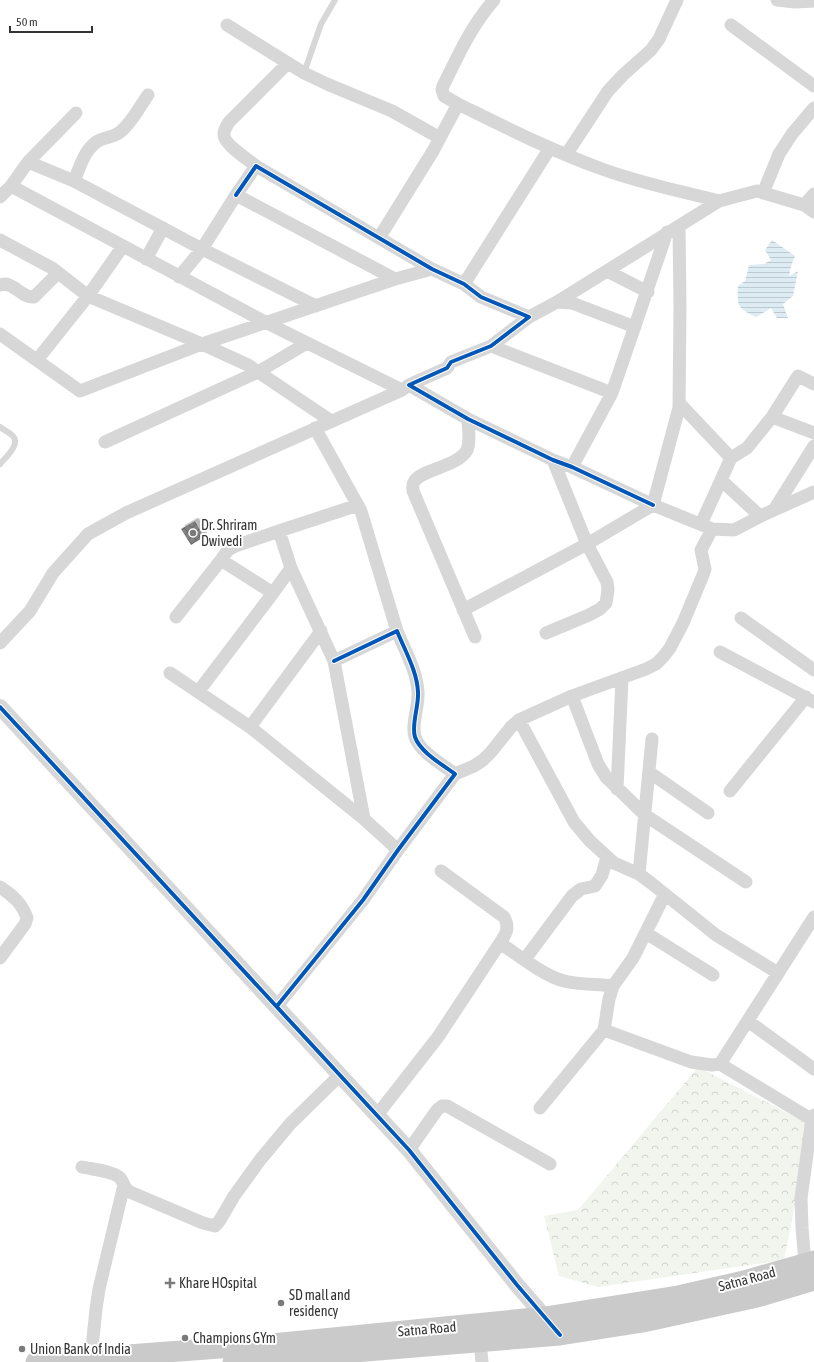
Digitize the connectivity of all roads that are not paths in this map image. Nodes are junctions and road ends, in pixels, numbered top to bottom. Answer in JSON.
{"nodes":[{"id":1,"x":335,"y":0,"type":"edge"},
{"id":2,"x":494,"y":0,"type":"edge"},
{"id":3,"x":677,"y":0,"type":"edge"},
{"id":4,"x":777,"y":0,"type":"edge"},
{"id":5,"x":814,"y":1,"type":"edge"},
{"id":6,"x":731,"y":25,"type":"dead end"},
{"id":7,"x":227,"y":26,"type":"dead end"},
{"id":8,"x":288,"y":63,"type":"junction"},
{"id":9,"x":304,"y":73,"type":"junction"},
{"id":10,"x":814,"y":86,"type":"edge"},
{"id":11,"x":148,"y":95,"type":"dead end"},
{"id":12,"x":458,"y":104,"type":"junction"},
{"id":13,"x":814,"y":108,"type":"edge"},
{"id":14,"x":76,"y":113,"type":"dead end"},
{"id":15,"x":440,"y":138,"type":"junction"},
{"id":16,"x":550,"y":148,"type":"junction"},
{"id":17,"x":566,"y":155,"type":"junction"},
{"id":18,"x":28,"y":162,"type":"junction"},
{"id":19,"x":256,"y":166,"type":"junction"},
{"id":20,"x":74,"y":181,"type":"junction"},
{"id":21,"x":11,"y":186,"type":"junction"},
{"id":22,"x":763,"y":193,"type":"junction"},
{"id":23,"x":236,"y":194,"type":"junction"},
{"id":24,"x":814,"y":194,"type":"edge"},
{"id":25,"x":0,"y":197,"type":"edge"},
{"id":26,"x":719,"y":201,"type":"junction"},
{"id":27,"x":809,"y":209,"type":"edge"},
{"id":28,"x":679,"y":226,"type":"junction"},
{"id":29,"x":163,"y":228,"type":"junction"},
{"id":30,"x":667,"y":232,"type":"junction"},
{"id":31,"x":379,"y":238,"type":"junction"},
{"id":32,"x":0,"y":240,"type":"edge"},
{"id":33,"x":123,"y":246,"type":"junction"},
{"id":34,"x":202,"y":249,"type":"junction"},
{"id":35,"x":146,"y":259,"type":"junction"},
{"id":36,"x":432,"y":269,"type":"junction"},
{"id":37,"x":607,"y":271,"type":"junction"},
{"id":38,"x":57,"y":274,"type":"junction"},
{"id":39,"x":179,"y":277,"type":"junction"},
{"id":40,"x":395,"y":279,"type":"junction"},
{"id":41,"x":464,"y":284,"type":"junction"},
{"id":42,"x":0,"y":285,"type":"edge"},
{"id":43,"x":648,"y":292,"type":"junction"},
{"id":44,"x":88,"y":296,"type":"junction"},
{"id":45,"x":557,"y":302,"type":"junction"},
{"id":46,"x":316,"y":306,"type":"junction"},
{"id":47,"x":529,"y":317,"type":"junction"},
{"id":48,"x":264,"y":322,"type":"junction"},
{"id":49,"x":635,"y":327,"type":"junction"},
{"id":50,"x":0,"y":334,"type":"edge"},
{"id":51,"x":306,"y":343,"type":"junction"},
{"id":52,"x":202,"y":344,"type":"junction"},
{"id":53,"x":491,"y":346,"type":"junction"},
{"id":54,"x":37,"y":360,"type":"junction"},
{"id":55,"x":258,"y":372,"type":"junction"},
{"id":56,"x":814,"y":384,"type":"edge"},
{"id":57,"x":406,"y":387,"type":"junction"},
{"id":58,"x":612,"y":393,"type":"junction"},
{"id":59,"x":679,"y":408,"type":"junction"},
{"id":60,"x":772,"y":418,"type":"junction"},
{"id":61,"x":468,"y":419,"type":"junction"},
{"id":62,"x":331,"y":421,"type":"junction"},
{"id":63,"x":0,"y":427,"type":"edge"},
{"id":64,"x":315,"y":428,"type":"junction"},
{"id":65,"x":814,"y":434,"type":"edge"},
{"id":66,"x":105,"y":442,"type":"dead end"},
{"id":67,"x":814,"y":446,"type":"edge"},
{"id":68,"x":731,"y":458,"type":"junction"},
{"id":69,"x":553,"y":460,"type":"junction"},
{"id":70,"x":0,"y":464,"type":"edge"},
{"id":71,"x":572,"y":467,"type":"junction"},
{"id":72,"x":721,"y":480,"type":"junction"},
{"id":73,"x":814,"y":492,"type":"edge"},
{"id":74,"x":358,"y":505,"type":"junction"},
{"id":75,"x":653,"y":505,"type":"junction"},
{"id":76,"x":774,"y":510,"type":"junction"},
{"id":77,"x":760,"y":516,"type":"junction"},
{"id":78,"x":707,"y":526,"type":"junction"},
{"id":79,"x":279,"y":531,"type":"junction"},
{"id":80,"x":587,"y":544,"type":"junction"},
{"id":81,"x":222,"y":560,"type":"junction"},
{"id":82,"x":291,"y":568,"type":"junction"},
{"id":83,"x":272,"y":593,"type":"junction"},
{"id":84,"x":463,"y":610,"type":"junction"},
{"id":85,"x":176,"y":617,"type":"dead end"},
{"id":86,"x":741,"y":618,"type":"dead end"},
{"id":87,"x":320,"y":631,"type":"junction"},
{"id":88,"x":397,"y":632,"type":"junction"},
{"id":89,"x":546,"y":633,"type":"dead end"},
{"id":90,"x":476,"y":638,"type":"dead end"},
{"id":91,"x":0,"y":643,"type":"edge"},
{"id":92,"x":720,"y":652,"type":"dead end"},
{"id":93,"x":334,"y":661,"type":"junction"},
{"id":94,"x":814,"y":670,"type":"edge"},
{"id":95,"x":170,"y":673,"type":"dead end"},
{"id":96,"x":622,"y":678,"type":"junction"},
{"id":97,"x":198,"y":692,"type":"junction"},
{"id":98,"x":572,"y":696,"type":"junction"},
{"id":99,"x":812,"y":700,"type":"edge"},
{"id":100,"x":0,"y":707,"type":"edge"},
{"id":101,"x":519,"y":720,"type":"junction"},
{"id":102,"x":250,"y":727,"type":"junction"},
{"id":103,"x":652,"y":739,"type":"dead end"},
{"id":104,"x":649,"y":772,"type":"junction"},
{"id":105,"x":455,"y":774,"type":"junction"},
{"id":106,"x":617,"y":790,"type":"junction"},
{"id":107,"x":730,"y":791,"type":"dead end"},
{"id":108,"x":708,"y":813,"type":"dead end"},
{"id":109,"x":645,"y":815,"type":"junction"},
{"id":110,"x":364,"y":819,"type":"junction"},
{"id":111,"x":398,"y":850,"type":"junction"},
{"id":112,"x":607,"y":857,"type":"junction"},
{"id":113,"x":441,"y":871,"type":"dead end"},
{"id":114,"x":639,"y":874,"type":"junction"},
{"id":115,"x":746,"y":882,"type":"dead end"},
{"id":116,"x":0,"y":887,"type":"edge"},
{"id":117,"x":665,"y":894,"type":"junction"},
{"id":118,"x":814,"y":917,"type":"edge"},
{"id":119,"x":646,"y":933,"type":"junction"},
{"id":120,"x":500,"y":943,"type":"junction"},
{"id":121,"x":0,"y":958,"type":"edge"},
{"id":122,"x":525,"y":959,"type":"junction"},
{"id":123,"x":778,"y":974,"type":"junction"},
{"id":124,"x":713,"y":975,"type":"dead end"},
{"id":125,"x":613,"y":986,"type":"junction"},
{"id":126,"x":277,"y":1006,"type":"junction"},
{"id":127,"x":748,"y":1021,"type":"junction"},
{"id":128,"x":604,"y":1030,"type":"junction"},
{"id":129,"x":720,"y":1064,"type":"junction"},
{"id":130,"x":814,"y":1069,"type":"edge"},
{"id":131,"x":340,"y":1075,"type":"junction"},
{"id":132,"x":540,"y":1108,"type":"dead end"},
{"id":133,"x":377,"y":1115,"type":"junction"},
{"id":134,"x":813,"y":1117,"type":"edge"},
{"id":135,"x":409,"y":1150,"type":"junction"},
{"id":136,"x":550,"y":1164,"type":"dead end"},
{"id":137,"x":82,"y":1167,"type":"dead end"},
{"id":138,"x":124,"y":1185,"type":"junction"},
{"id":139,"x":811,"y":1268,"type":"edge"},
{"id":140,"x":545,"y":1318,"type":"junction"},
{"id":141,"x":560,"y":1335,"type":"junction"},
{"id":142,"x":480,"y":1342,"type":"junction"},
{"id":143,"x":91,"y":1358,"type":"junction"},
{"id":144,"x":36,"y":1362,"type":"edge"},
{"id":145,"x":233,"y":1362,"type":"edge"},
{"id":146,"x":482,"y":1362,"type":"edge"}],
"edges":[{"from":1,"to":9,"type":"lane"},
{"from":2,"to":12,"type":"street"},
{"from":3,"to":17,"type":"street"},
{"from":4,"to":5,"type":"street"},
{"from":6,"to":10,"type":"street"},
{"from":7,"to":8,"type":"street"},
{"from":8,"to":9,"type":"street"},
{"from":8,"to":19,"type":"street"},
{"from":9,"to":15,"type":"street"},
{"from":11,"to":20,"type":"street"},
{"from":12,"to":15,"type":"street"},
{"from":12,"to":16,"type":"street"},
{"from":13,"to":22,"type":"street"},
{"from":14,"to":18,"type":"street"},
{"from":15,"to":31,"type":"street"},
{"from":16,"to":17,"type":"street"},
{"from":16,"to":41,"type":"street"},
{"from":17,"to":26,"type":"street"},
{"from":18,"to":20,"type":"street"},
{"from":18,"to":21,"type":"street"},
{"from":19,"to":23,"type":"street"},
{"from":19,"to":31,"type":"street"},
{"from":20,"to":29,"type":"street"},
{"from":21,"to":25,"type":"street"},
{"from":21,"to":33,"type":"street"},
{"from":22,"to":26,"type":"street"},
{"from":22,"to":27,"type":"street"},
{"from":23,"to":34,"type":"street"},
{"from":23,"to":40,"type":"street"},
{"from":24,"to":27,"type":"street"},
{"from":26,"to":28,"type":"street"},
{"from":28,"to":30,"type":"street"},
{"from":28,"to":59,"type":"street"},
{"from":29,"to":34,"type":"street"},
{"from":29,"to":35,"type":"street"},
{"from":30,"to":37,"type":"street"},
{"from":30,"to":43,"type":"street"},
{"from":31,"to":36,"type":"street"},
{"from":32,"to":38,"type":"street"},
{"from":33,"to":35,"type":"street"},
{"from":33,"to":44,"type":"street"},
{"from":34,"to":39,"type":"street"},
{"from":34,"to":46,"type":"street"},
{"from":35,"to":39,"type":"street"},
{"from":36,"to":40,"type":"street"},
{"from":36,"to":41,"type":"street"},
{"from":37,"to":43,"type":"street"},
{"from":37,"to":45,"type":"street"},
{"from":38,"to":42,"type":"street"},
{"from":38,"to":44,"type":"street"},
{"from":39,"to":48,"type":"street"},
{"from":40,"to":46,"type":"street"},
{"from":41,"to":47,"type":"street"},
{"from":43,"to":49,"type":"street"},
{"from":44,"to":52,"type":"street"},
{"from":44,"to":54,"type":"street"},
{"from":45,"to":47,"type":"street"},
{"from":45,"to":49,"type":"street"},
{"from":46,"to":48,"type":"street"},
{"from":47,"to":53,"type":"street"},
{"from":48,"to":51,"type":"street"},
{"from":48,"to":52,"type":"street"},
{"from":49,"to":58,"type":"street"},
{"from":50,"to":54,"type":"street"},
{"from":51,"to":55,"type":"street"},
{"from":51,"to":57,"type":"street"},
{"from":52,"to":54,"type":"street"},
{"from":52,"to":55,"type":"street"},
{"from":53,"to":57,"type":"street"},
{"from":53,"to":58,"type":"street"},
{"from":55,"to":62,"type":"street"},
{"from":55,"to":66,"type":"street"},
{"from":56,"to":60,"type":"street"},
{"from":57,"to":61,"type":"street"},
{"from":57,"to":62,"type":"street"},
{"from":58,"to":71,"type":"street"},
{"from":59,"to":68,"type":"street"},
{"from":59,"to":75,"type":"street"},
{"from":60,"to":65,"type":"street"},
{"from":60,"to":68,"type":"street"},
{"from":61,"to":69,"type":"street"},
{"from":61,"to":84,"type":"street"},
{"from":62,"to":64,"type":"street"},
{"from":63,"to":70,"type":"lane"},
{"from":64,"to":74,"type":"street"},
{"from":64,"to":91,"type":"street"},
{"from":67,"to":76,"type":"street"},
{"from":68,"to":72,"type":"street"},
{"from":69,"to":71,"type":"street"},
{"from":69,"to":80,"type":"street"},
{"from":71,"to":75,"type":"street"},
{"from":72,"to":77,"type":"street"},
{"from":72,"to":78,"type":"street"},
{"from":73,"to":76,"type":"street"},
{"from":74,"to":79,"type":"street"},
{"from":74,"to":88,"type":"street"},
{"from":75,"to":78,"type":"street"},
{"from":75,"to":80,"type":"street"},
{"from":76,"to":77,"type":"street"},
{"from":77,"to":78,"type":"street"},
{"from":78,"to":96,"type":"street"},
{"from":79,"to":81,"type":"street"},
{"from":79,"to":82,"type":"street"},
{"from":80,"to":84,"type":"street"},
{"from":80,"to":89,"type":"street"},
{"from":81,"to":83,"type":"street"},
{"from":81,"to":85,"type":"street"},
{"from":82,"to":83,"type":"street"},
{"from":82,"to":87,"type":"street"},
{"from":83,"to":97,"type":"street"},
{"from":84,"to":90,"type":"street"},
{"from":86,"to":94,"type":"street"},
{"from":87,"to":93,"type":"street"},
{"from":87,"to":102,"type":"street"},
{"from":88,"to":93,"type":"street"},
{"from":88,"to":105,"type":"street"},
{"from":92,"to":99,"type":"street"},
{"from":93,"to":110,"type":"street"},
{"from":95,"to":97,"type":"street"},
{"from":96,"to":98,"type":"street"},
{"from":96,"to":106,"type":"street"},
{"from":97,"to":102,"type":"street"},
{"from":98,"to":101,"type":"street"},
{"from":98,"to":106,"type":"street"},
{"from":99,"to":107,"type":"street"},
{"from":100,"to":126,"type":"street"},
{"from":101,"to":105,"type":"street"},
{"from":101,"to":112,"type":"street"},
{"from":102,"to":110,"type":"street"},
{"from":103,"to":104,"type":"street"},
{"from":104,"to":108,"type":"street"},
{"from":104,"to":109,"type":"street"},
{"from":105,"to":111,"type":"street"},
{"from":106,"to":109,"type":"street"},
{"from":109,"to":114,"type":"street"},
{"from":109,"to":115,"type":"street"},
{"from":110,"to":111,"type":"street"},
{"from":111,"to":126,"type":"street"},
{"from":112,"to":114,"type":"street"},
{"from":112,"to":122,"type":"street"},
{"from":113,"to":120,"type":"street"},
{"from":114,"to":117,"type":"street"},
{"from":116,"to":121,"type":"street"},
{"from":117,"to":119,"type":"street"},
{"from":117,"to":123,"type":"street"},
{"from":118,"to":123,"type":"street"},
{"from":119,"to":124,"type":"street"},
{"from":119,"to":125,"type":"street"},
{"from":120,"to":122,"type":"street"},
{"from":120,"to":133,"type":"street"},
{"from":122,"to":125,"type":"street"},
{"from":123,"to":127,"type":"street"},
{"from":125,"to":128,"type":"street"},
{"from":126,"to":131,"type":"street"},
{"from":127,"to":129,"type":"street"},
{"from":127,"to":130,"type":"street"},
{"from":128,"to":129,"type":"street"},
{"from":128,"to":132,"type":"street"},
{"from":129,"to":134,"type":"street"},
{"from":131,"to":133,"type":"street"},
{"from":131,"to":138,"type":"street"},
{"from":133,"to":135,"type":"street"},
{"from":134,"to":139,"type":"street"},
{"from":135,"to":136,"type":"street"},
{"from":135,"to":140,"type":"street"},
{"from":137,"to":138,"type":"street"},
{"from":138,"to":143,"type":"street"},
{"from":139,"to":140,"type":"main road","name":"Satna Road"},
{"from":139,"to":141,"type":"main road"},
{"from":140,"to":141,"type":"street"},
{"from":140,"to":143,"type":"main road","name":"Satna Road"},
{"from":141,"to":142,"type":"main road"},
{"from":142,"to":145,"type":"main road"},
{"from":142,"to":146,"type":"street"},
{"from":143,"to":144,"type":"main road","name":"Satna Road"}]}
